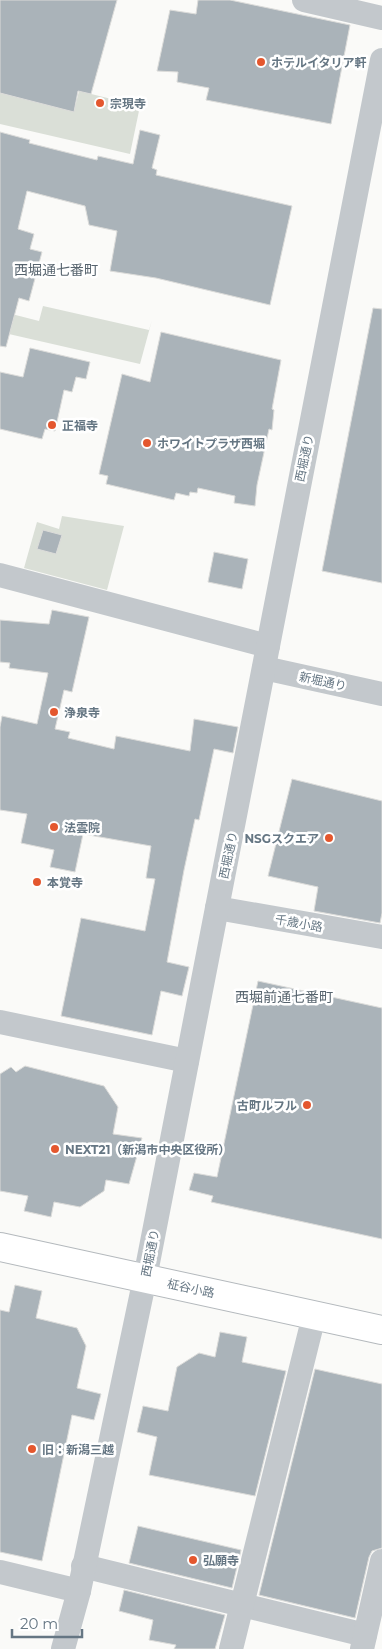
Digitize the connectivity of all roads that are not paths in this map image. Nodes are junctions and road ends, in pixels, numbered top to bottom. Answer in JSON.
{"nodes":[{"id":1,"x":304,"y":0,"type":"edge"},
{"id":2,"x":382,"y":18,"type":"edge"},
{"id":3,"x":380,"y":75,"type":"edge"},
{"id":4,"x":0,"y":575,"type":"edge"},
{"id":5,"x":266,"y":657,"type":"junction"},
{"id":6,"x":382,"y":694,"type":"edge"},
{"id":7,"x":217,"y":908,"type":"junction"},
{"id":8,"x":382,"y":938,"type":"edge"},
{"id":9,"x":0,"y":1022,"type":"edge"},
{"id":10,"x":187,"y":1061,"type":"junction"},
{"id":11,"x":0,"y":1247,"type":"edge"},
{"id":12,"x":145,"y":1278,"type":"junction"},
{"id":13,"x":314,"y":1316,"type":"junction"},
{"id":14,"x":382,"y":1330,"type":"edge"},
{"id":15,"x":382,"y":1561,"type":"edge"},
{"id":16,"x":84,"y":1566,"type":"junction"},
{"id":17,"x":0,"y":1572,"type":"edge"},
{"id":18,"x":79,"y":1591,"type":"junction"},
{"id":19,"x":242,"y":1605,"type":"junction"},
{"id":20,"x":377,"y":1610,"type":"edge"},
{"id":21,"x":364,"y":1642,"type":"edge"},
{"id":22,"x":63,"y":1649,"type":"edge"},
{"id":23,"x":231,"y":1649,"type":"edge"}],
"edges":[{"from":1,"to":2,"type":"street"},
{"from":3,"to":5,"type":"street","name":"西堀通り"},
{"from":4,"to":5,"type":"street","name":"新堀通り"},
{"from":5,"to":6,"type":"street","name":"新堀通り"},
{"from":5,"to":7,"type":"street","name":"西堀通り"},
{"from":7,"to":8,"type":"street","name":"千歳小路"},
{"from":7,"to":10,"type":"street","name":"西堀通り"},
{"from":9,"to":10,"type":"street"},
{"from":10,"to":12,"type":"street","name":"西堀通り"},
{"from":11,"to":12,"type":"highway","name":"柾谷小路"},
{"from":12,"to":13,"type":"highway","name":"柾谷小路"},
{"from":12,"to":16,"type":"street","name":"西堀通り"},
{"from":13,"to":14,"type":"highway","name":"柾谷小路"},
{"from":13,"to":19,"type":"street"},
{"from":15,"to":20,"type":"street"},
{"from":16,"to":18,"type":"street","name":"西堀通り"},
{"from":16,"to":19,"type":"street"},
{"from":17,"to":18,"type":"street"},
{"from":18,"to":22,"type":"street","name":"西堀通り"},
{"from":19,"to":21,"type":"street"},
{"from":19,"to":23,"type":"street"},
{"from":20,"to":21,"type":"street"}]}
